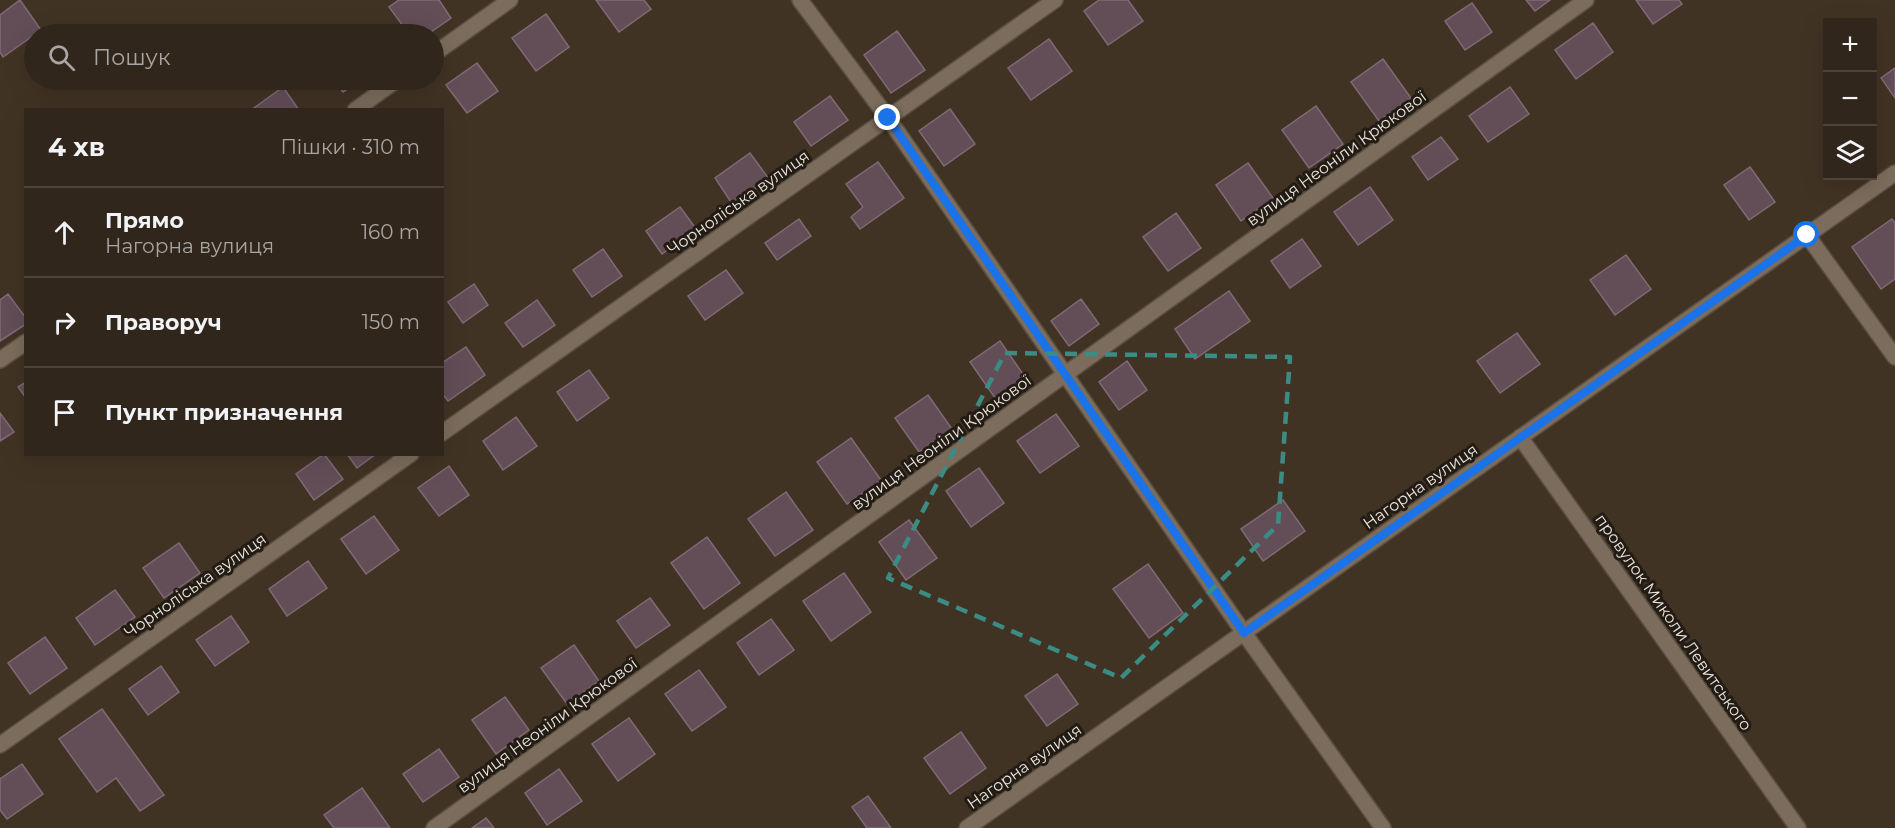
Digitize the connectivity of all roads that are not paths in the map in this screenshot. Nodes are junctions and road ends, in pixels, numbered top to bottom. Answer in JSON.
{"nodes":[{"id":1,"x":510,"y":0,"type":"edge"},
{"id":2,"x":800,"y":0,"type":"edge"},
{"id":3,"x":1055,"y":0,"type":"edge"},
{"id":4,"x":1586,"y":0,"type":"edge"},
{"id":5,"x":444,"y":47,"type":"edge"},
{"id":6,"x":383,"y":90,"type":"edge"},
{"id":7,"x":358,"y":108,"type":"edge"},
{"id":8,"x":888,"y":118,"type":"junction"},
{"id":9,"x":1895,"y":173,"type":"edge"},
{"id":10,"x":1807,"y":235,"type":"junction"},
{"id":11,"x":24,"y":343,"type":"edge"},
{"id":12,"x":1895,"y":357,"type":"edge"},
{"id":13,"x":0,"y":360,"type":"edge"},
{"id":14,"x":1065,"y":375,"type":"junction"},
{"id":15,"x":444,"y":432,"type":"edge"},
{"id":16,"x":1520,"y":437,"type":"junction"},
{"id":17,"x":408,"y":456,"type":"edge"},
{"id":18,"x":1244,"y":633,"type":"junction"},
{"id":19,"x":0,"y":745,"type":"edge"},
{"id":20,"x":434,"y":828,"type":"edge"},
{"id":21,"x":967,"y":828,"type":"edge"},
{"id":22,"x":1383,"y":828,"type":"edge"},
{"id":23,"x":1798,"y":828,"type":"edge"}],
"edges":[{"from":1,"to":5,"type":"street"},
{"from":2,"to":8,"type":"street"},
{"from":3,"to":8,"type":"street","name":"Чорноліська вулиця"},
{"from":4,"to":14,"type":"street","name":"вулиця Неоніли Крюкової"},
{"from":6,"to":7,"type":"street"},
{"from":8,"to":14,"type":"street"},
{"from":8,"to":15,"type":"street","name":"Чорноліська вулиця"},
{"from":9,"to":10,"type":"street","name":"Нагорна вулиця"},
{"from":10,"to":12,"type":"street"},
{"from":10,"to":16,"type":"street","name":"Нагорна вулиця"},
{"from":11,"to":13,"type":"street"},
{"from":14,"to":18,"type":"street"},
{"from":14,"to":20,"type":"street","name":"вулиця Неоніли Крюкової"},
{"from":16,"to":18,"type":"street","name":"Нагорна вулиця"},
{"from":16,"to":23,"type":"street","name":"провулок Миколи Левитського"},
{"from":17,"to":19,"type":"street","name":"Чорноліська вулиця"},
{"from":18,"to":21,"type":"street","name":"Нагорна вулиця"},
{"from":18,"to":22,"type":"street"}]}
